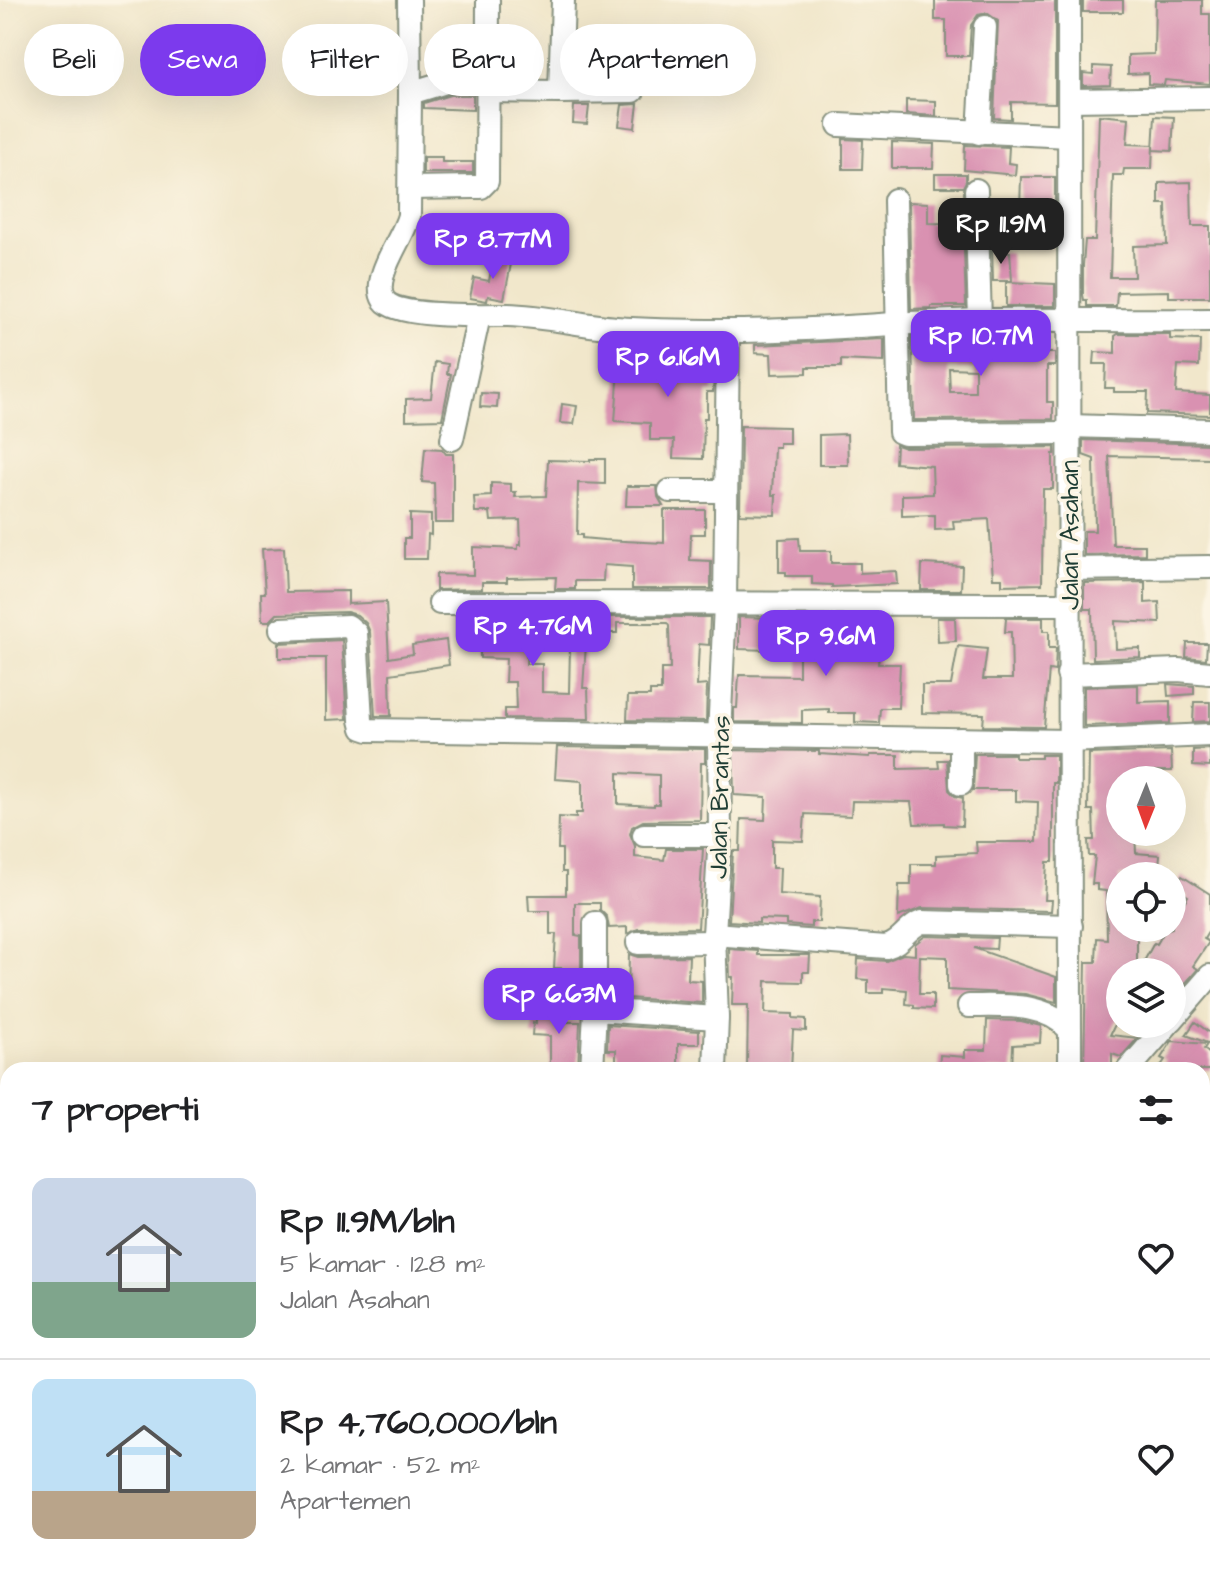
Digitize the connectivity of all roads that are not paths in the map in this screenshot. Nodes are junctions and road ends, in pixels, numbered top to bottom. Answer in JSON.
{"nodes":[{"id":1,"x":409,"y":0,"type":"edge"},
{"id":2,"x":488,"y":0,"type":"edge"},
{"id":3,"x":563,"y":0,"type":"edge"},
{"id":4,"x":1069,"y":0,"type":"edge"},
{"id":5,"x":488,"y":24,"type":"edge"},
{"id":6,"x":562,"y":24,"type":"edge"},
{"id":7,"x":985,"y":27,"type":"dead end"},
{"id":8,"x":424,"y":89,"type":"edge"},
{"id":9,"x":544,"y":92,"type":"edge"},
{"id":10,"x":560,"y":92,"type":"edge"},
{"id":11,"x":410,"y":93,"type":"junction"},
{"id":12,"x":487,"y":96,"type":"edge"},
{"id":13,"x":1210,"y":98,"type":"edge"},
{"id":14,"x":1070,"y":100,"type":"junction"},
{"id":15,"x":839,"y":125,"type":"dead end"},
{"id":16,"x":979,"y":133,"type":"junction"},
{"id":17,"x":1069,"y":136,"type":"junction"},
{"id":18,"x":410,"y":188,"type":"junction"},
{"id":19,"x":976,"y":190,"type":"dead end"},
{"id":20,"x":895,"y":200,"type":"dead end"},
{"id":21,"x":479,"y":316,"type":"junction"},
{"id":22,"x":980,"y":320,"type":"junction"},
{"id":23,"x":1210,"y":320,"type":"edge"},
{"id":24,"x":1070,"y":321,"type":"junction"},
{"id":25,"x":899,"y":324,"type":"junction"},
{"id":26,"x":728,"y":331,"type":"junction"},
{"id":27,"x":1069,"y":430,"type":"junction"},
{"id":28,"x":1210,"y":430,"type":"edge"},
{"id":29,"x":452,"y":439,"type":"dead end"},
{"id":30,"x":670,"y":491,"type":"dead end"},
{"id":31,"x":726,"y":491,"type":"junction"},
{"id":32,"x":1210,"y":567,"type":"edge"},
{"id":33,"x":1069,"y":569,"type":"junction"},
{"id":34,"x":440,"y":603,"type":"dead end"},
{"id":35,"x":725,"y":604,"type":"junction"},
{"id":36,"x":1069,"y":604,"type":"junction"},
{"id":37,"x":281,"y":629,"type":"dead end"},
{"id":38,"x":1210,"y":673,"type":"edge"},
{"id":39,"x":1068,"y":674,"type":"junction"},
{"id":40,"x":1210,"y":735,"type":"edge"},
{"id":41,"x":719,"y":736,"type":"junction"},
{"id":42,"x":961,"y":739,"type":"junction"},
{"id":43,"x":1068,"y":741,"type":"junction"},
{"id":44,"x":961,"y":784,"type":"dead end"},
{"id":45,"x":644,"y":835,"type":"dead end"},
{"id":46,"x":720,"y":835,"type":"junction"},
{"id":47,"x":595,"y":923,"type":"dead end"},
{"id":48,"x":1071,"y":926,"type":"junction"},
{"id":49,"x":714,"y":938,"type":"junction"},
{"id":50,"x":638,"y":943,"type":"dead end"},
{"id":51,"x":1210,"y":976,"type":"edge"},
{"id":52,"x":1186,"y":1004,"type":"edge"},
{"id":53,"x":969,"y":1006,"type":"dead end"},
{"id":54,"x":595,"y":1010,"type":"junction"},
{"id":55,"x":717,"y":1018,"type":"junction"},
{"id":56,"x":1070,"y":1030,"type":"junction"},
{"id":57,"x":1156,"y":1038,"type":"edge"},
{"id":58,"x":592,"y":1062,"type":"edge"},
{"id":59,"x":715,"y":1062,"type":"edge"},
{"id":60,"x":1070,"y":1062,"type":"edge"},
{"id":61,"x":1135,"y":1062,"type":"edge"}],
"edges":[{"from":1,"to":11,"type":"street"},
{"from":2,"to":5,"type":"street"},
{"from":3,"to":6,"type":"street"},
{"from":4,"to":14,"type":"street","name":"Jalan Asahan"},
{"from":7,"to":16,"type":"street"},
{"from":8,"to":11,"type":"street"},
{"from":9,"to":10,"type":"street"},
{"from":11,"to":18,"type":"street"},
{"from":12,"to":18,"type":"street"},
{"from":13,"to":14,"type":"street"},
{"from":14,"to":17,"type":"street","name":"Jalan Asahan"},
{"from":15,"to":16,"type":"street"},
{"from":16,"to":17,"type":"street"},
{"from":17,"to":24,"type":"street","name":"Jalan Asahan"},
{"from":18,"to":21,"type":"street"},
{"from":19,"to":22,"type":"street"},
{"from":20,"to":25,"type":"street"},
{"from":21,"to":26,"type":"street"},
{"from":21,"to":29,"type":"street"},
{"from":22,"to":24,"type":"street"},
{"from":22,"to":25,"type":"street"},
{"from":23,"to":24,"type":"street"},
{"from":24,"to":27,"type":"street","name":"Jalan Asahan"},
{"from":25,"to":26,"type":"street"},
{"from":25,"to":27,"type":"street"},
{"from":26,"to":31,"type":"street","name":"Jalan Brantas"},
{"from":27,"to":28,"type":"street"},
{"from":27,"to":33,"type":"street","name":"Jalan Asahan"},
{"from":30,"to":31,"type":"street"},
{"from":31,"to":35,"type":"street","name":"Jalan Brantas"},
{"from":32,"to":33,"type":"street"},
{"from":33,"to":36,"type":"street","name":"Jalan Asahan"},
{"from":34,"to":35,"type":"street"},
{"from":35,"to":36,"type":"street"},
{"from":35,"to":41,"type":"street","name":"Jalan Brantas"},
{"from":36,"to":39,"type":"street","name":"Jalan Asahan"},
{"from":37,"to":41,"type":"street"},
{"from":38,"to":39,"type":"street"},
{"from":39,"to":43,"type":"street","name":"Jalan Asahan"},
{"from":40,"to":43,"type":"street"},
{"from":41,"to":42,"type":"street"},
{"from":41,"to":46,"type":"street","name":"Jalan Brantas"},
{"from":42,"to":43,"type":"street"},
{"from":42,"to":44,"type":"street"},
{"from":43,"to":48,"type":"street","name":"Jalan Asahan"},
{"from":45,"to":46,"type":"street"},
{"from":46,"to":49,"type":"street","name":"Jalan Brantas"},
{"from":47,"to":54,"type":"street"},
{"from":48,"to":49,"type":"street"},
{"from":48,"to":56,"type":"street","name":"Jalan Asahan"},
{"from":49,"to":50,"type":"street"},
{"from":49,"to":55,"type":"street","name":"Jalan Brantas"},
{"from":51,"to":52,"type":"street"},
{"from":53,"to":56,"type":"street"},
{"from":54,"to":55,"type":"street"},
{"from":54,"to":58,"type":"street"},
{"from":55,"to":59,"type":"street","name":"Jalan Brantas"},
{"from":56,"to":60,"type":"street","name":"Jalan Asahan"},
{"from":57,"to":61,"type":"street"}]}
